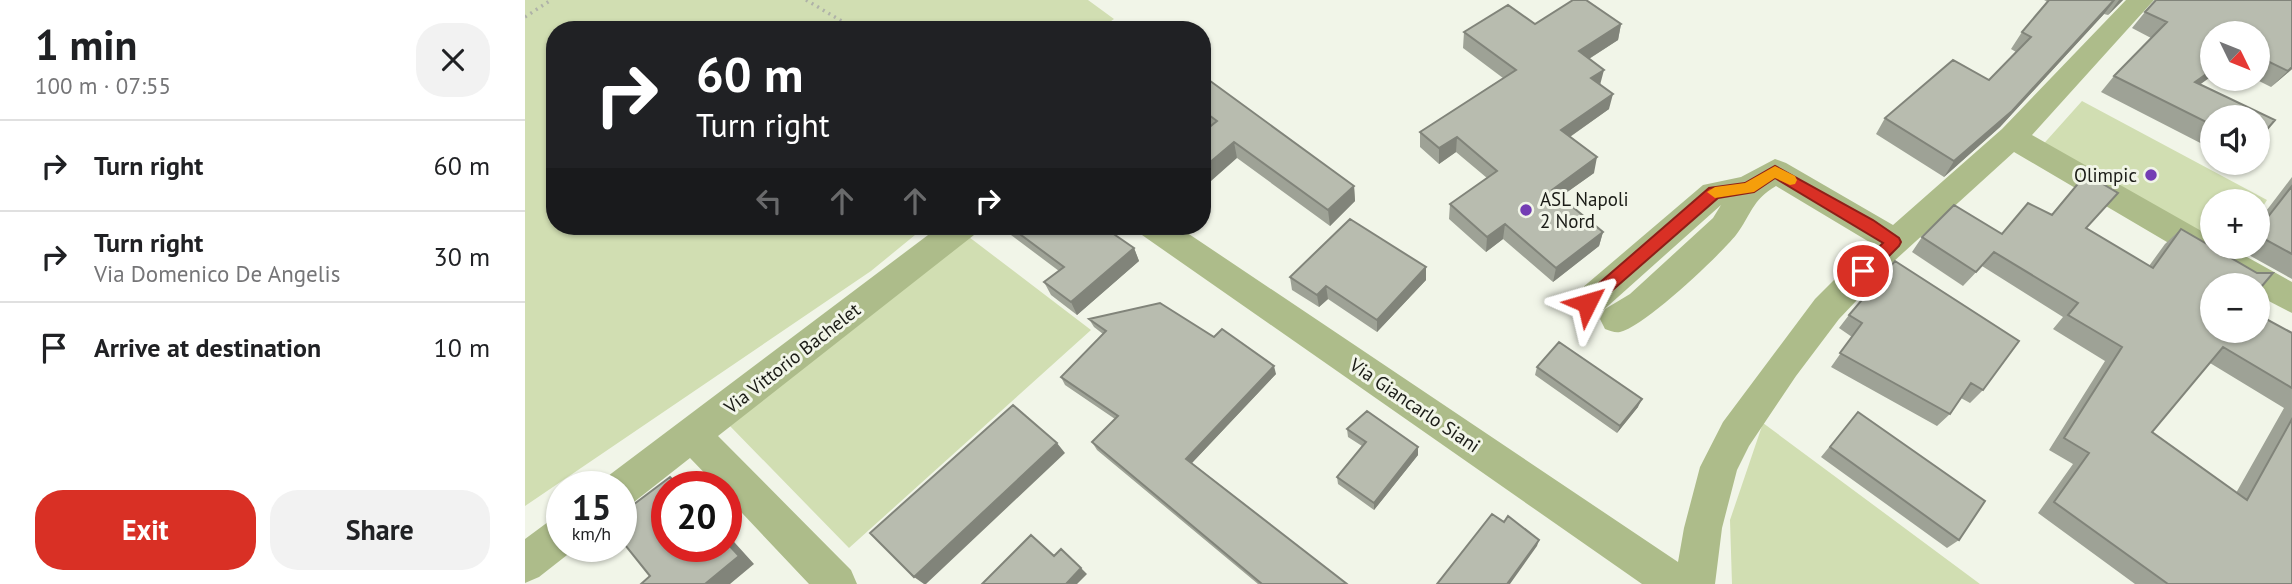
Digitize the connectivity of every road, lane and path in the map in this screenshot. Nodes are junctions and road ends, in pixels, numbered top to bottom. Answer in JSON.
{"nodes":[{"id":1,"x":551,"y":0,"type":"edge"},
{"id":2,"x":806,"y":0,"type":"edge"},
{"id":3,"x":2141,"y":0,"type":"edge"},
{"id":4,"x":525,"y":17,"type":"edge"},
{"id":5,"x":842,"y":21,"type":"edge"},
{"id":6,"x":2011,"y":138,"type":"junction"},
{"id":7,"x":1748,"y":188,"type":"junction"},
{"id":8,"x":951,"y":235,"type":"edge"},
{"id":9,"x":1166,"y":235,"type":"edge"},
{"id":10,"x":1893,"y":254,"type":"junction"},
{"id":11,"x":2292,"y":299,"type":"edge"},
{"id":12,"x":1587,"y":303,"type":"dead end"},
{"id":13,"x":1617,"y":319,"type":"dead end"},
{"id":14,"x":693,"y":435,"type":"junction"},
{"id":15,"x":637,"y":477,"type":"edge"},
{"id":16,"x":546,"y":547,"type":"edge"},
{"id":17,"x":525,"y":563,"type":"edge"},
{"id":18,"x":837,"y":584,"type":"edge"},
{"id":19,"x":1676,"y":584,"type":"edge"},
{"id":20,"x":1695,"y":584,"type":"edge"}],
"edges":[{"from":1,"to":4,"type":"path"},
{"from":2,"to":5,"type":"path"},
{"from":3,"to":6,"type":"street"},
{"from":6,"to":10,"type":"street"},
{"from":6,"to":11,"type":"street"},
{"from":7,"to":10,"type":"street"},
{"from":7,"to":12,"type":"street"},
{"from":7,"to":13,"type":"street"},
{"from":8,"to":14,"type":"street","name":"Via Vittorio Bachelet"},
{"from":9,"to":19,"type":"street","name":"Via Giancarlo Siani"},
{"from":10,"to":20,"type":"street"},
{"from":14,"to":15,"type":"street","name":"Via Vittorio Bachelet"},
{"from":14,"to":18,"type":"street"},
{"from":16,"to":17,"type":"street"}]}
